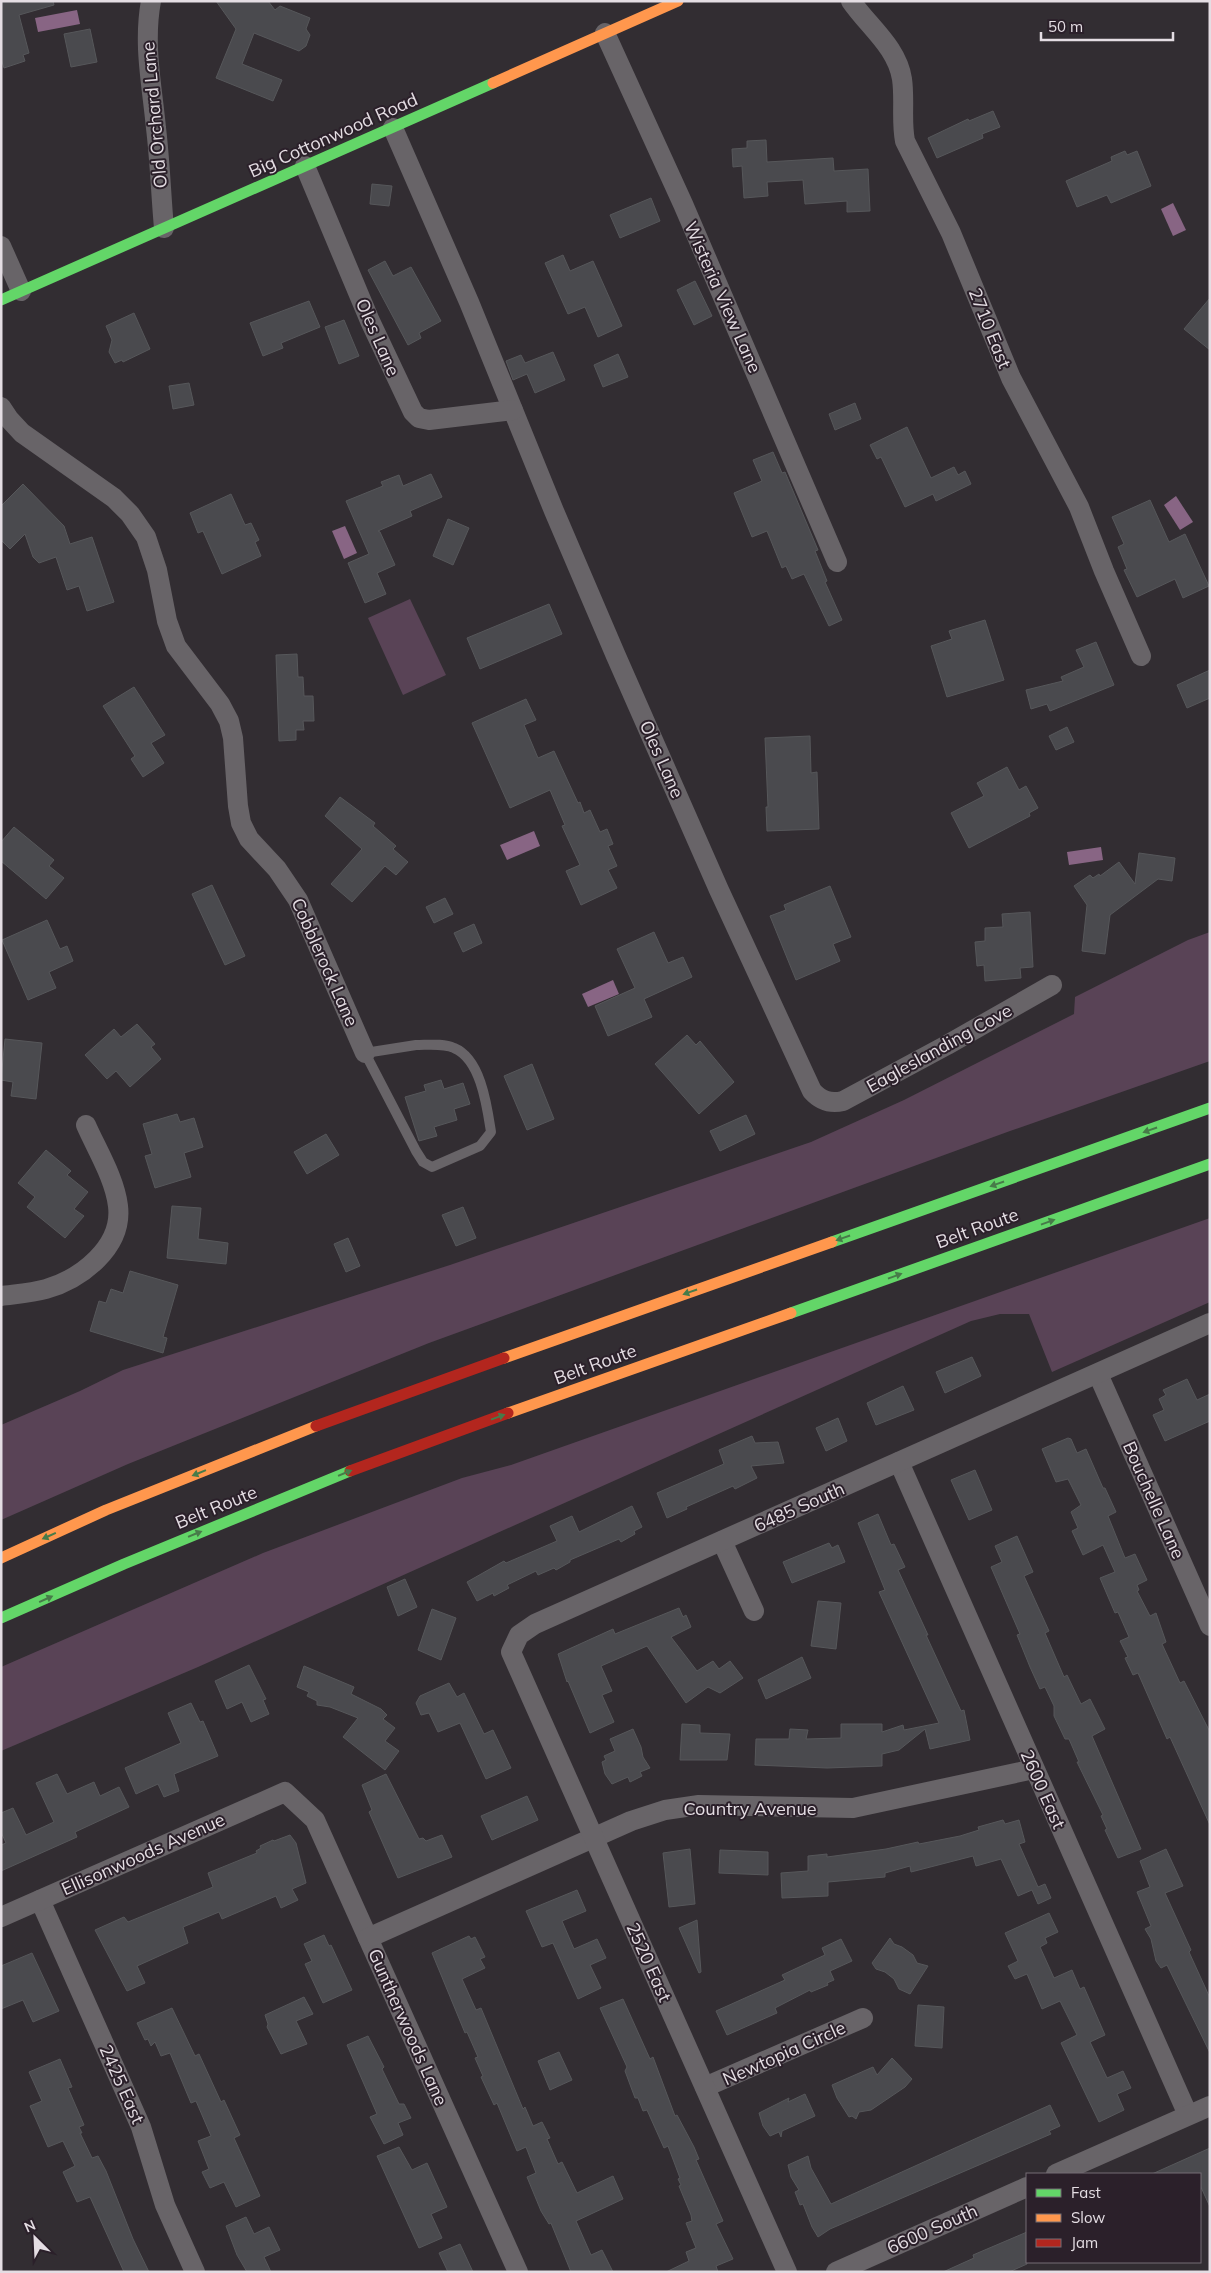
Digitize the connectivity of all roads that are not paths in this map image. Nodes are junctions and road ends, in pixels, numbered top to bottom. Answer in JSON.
{"nodes":[{"id":1,"x":151,"y":1,"type":"edge"},
{"id":2,"x":678,"y":1,"type":"edge"},
{"id":3,"x":851,"y":1,"type":"edge"},
{"id":4,"x":605,"y":34,"type":"junction"},
{"id":5,"x":393,"y":128,"type":"junction"},
{"id":6,"x":306,"y":166,"type":"junction"},
{"id":7,"x":164,"y":228,"type":"junction"},
{"id":8,"x":1,"y":246,"type":"edge"},
{"id":9,"x":21,"y":291,"type":"junction"},
{"id":10,"x":1,"y":300,"type":"edge"},
{"id":11,"x":1,"y":407,"type":"edge"},
{"id":12,"x":513,"y":410,"type":"junction"},
{"id":13,"x":837,"y":562,"type":"dead end"},
{"id":14,"x":1141,"y":656,"type":"dead end"},
{"id":15,"x":1052,"y":985,"type":"dead end"},
{"id":16,"x":365,"y":1053,"type":"junction"},
{"id":17,"x":824,"y":1101,"type":"joint"},
{"id":18,"x":1210,"y":1107,"type":"edge"},
{"id":19,"x":86,"y":1125,"type":"dead end"},
{"id":20,"x":1210,"y":1164,"type":"edge"},
{"id":21,"x":1,"y":1296,"type":"edge"},
{"id":22,"x":1210,"y":1323,"type":"edge"},
{"id":23,"x":1098,"y":1374,"type":"junction"},
{"id":24,"x":899,"y":1462,"type":"junction"},
{"id":25,"x":722,"y":1541,"type":"junction"},
{"id":26,"x":1,"y":1558,"type":"edge"},
{"id":27,"x":754,"y":1611,"type":"dead end"},
{"id":28,"x":1207,"y":1613,"type":"edge"},
{"id":29,"x":1,"y":1618,"type":"edge"},
{"id":30,"x":511,"y":1652,"type":"joint"},
{"id":31,"x":1034,"y":1769,"type":"junction"},
{"id":32,"x":285,"y":1792,"type":"joint"},
{"id":33,"x":594,"y":1837,"type":"junction"},
{"id":34,"x":40,"y":1900,"type":"junction"},
{"id":35,"x":1,"y":1917,"type":"edge"},
{"id":36,"x":368,"y":1938,"type":"junction"},
{"id":37,"x":863,"y":2018,"type":"dead end"},
{"id":38,"x":705,"y":2087,"type":"junction"},
{"id":39,"x":1210,"y":2106,"type":"edge"},
{"id":40,"x":1188,"y":2115,"type":"junction"},
{"id":41,"x":1058,"y":2173,"type":"edge"},
{"id":42,"x":1026,"y":2187,"type":"edge"},
{"id":43,"x":195,"y":2272,"type":"edge"},
{"id":44,"x":518,"y":2272,"type":"edge"},
{"id":45,"x":787,"y":2272,"type":"edge"},
{"id":46,"x":836,"y":2272,"type":"edge"}],
"edges":[{"from":1,"to":7,"type":"street","name":"Old Orchard Lane"},
{"from":2,"to":4,"type":"main road","name":"Big Cottonwood Road"},
{"from":3,"to":14,"type":"street","name":"2710 East"},
{"from":4,"to":5,"type":"main road","name":"Big Cottonwood Road"},
{"from":4,"to":13,"type":"street","name":"Wisteria View Lane"},
{"from":5,"to":6,"type":"main road","name":"Big Cottonwood Road"},
{"from":5,"to":12,"type":"street","name":"Oles Lane"},
{"from":6,"to":7,"type":"main road","name":"Big Cottonwood Road"},
{"from":6,"to":12,"type":"street","name":"Oles Lane"},
{"from":7,"to":9,"type":"main road","name":"Big Cottonwood Road"},
{"from":8,"to":9,"type":"street"},
{"from":9,"to":10,"type":"main road","name":"Big Cottonwood Road"},
{"from":11,"to":16,"type":"street","name":"Cobblerock Lane"},
{"from":12,"to":17,"type":"street","name":"Oles Lane"},
{"from":15,"to":17,"type":"street","name":"Eagleslanding Cove"},
{"from":16,"to":16,"type":"lane"},
{"from":18,"to":26,"type":"main road","name":"Belt Route","one_way":true},
{"from":19,"to":21,"type":"street"},
{"from":29,"to":20,"type":"main road","name":"Belt Route","one_way":true},
{"from":22,"to":23,"type":"street","name":"6485 South"},
{"from":23,"to":24,"type":"street","name":"6485 South"},
{"from":23,"to":28,"type":"street","name":"Bouchelle Lane"},
{"from":24,"to":25,"type":"street","name":"6485 South"},
{"from":24,"to":31,"type":"street","name":"2600 East"},
{"from":25,"to":27,"type":"street"},
{"from":25,"to":30,"type":"street","name":"6485 South"},
{"from":30,"to":33,"type":"street","name":"2520 East"},
{"from":31,"to":33,"type":"street","name":"Country Avenue"},
{"from":31,"to":40,"type":"street","name":"2600 East"},
{"from":32,"to":34,"type":"street","name":"Ellisonwoods Avenue"},
{"from":32,"to":36,"type":"street","name":"Guntherwoods Lane"},
{"from":33,"to":36,"type":"street","name":"Country Avenue"},
{"from":33,"to":38,"type":"street","name":"2520 East"},
{"from":34,"to":35,"type":"street","name":"Ellisonwoods Avenue"},
{"from":34,"to":43,"type":"street","name":"2425 East"},
{"from":36,"to":44,"type":"street","name":"Guntherwoods Lane"},
{"from":37,"to":38,"type":"street","name":"Newtopia Circle"},
{"from":38,"to":45,"type":"street","name":"2520 East"},
{"from":39,"to":40,"type":"street"},
{"from":40,"to":41,"type":"street"},
{"from":42,"to":46,"type":"street","name":"6600 South"}]}
